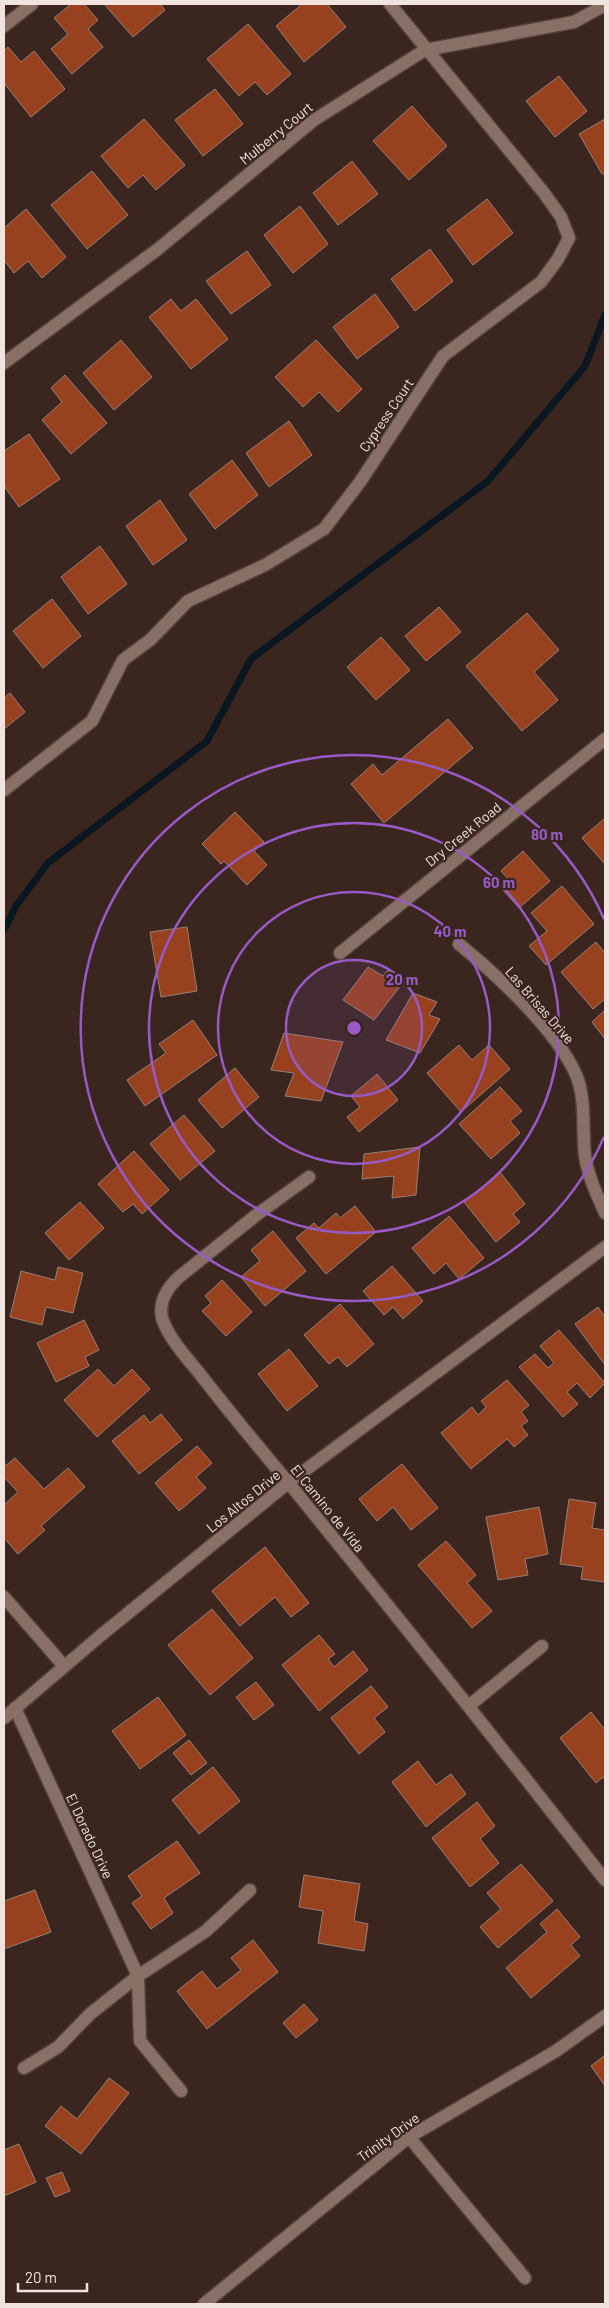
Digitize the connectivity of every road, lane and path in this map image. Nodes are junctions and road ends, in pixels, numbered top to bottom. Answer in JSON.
{"nodes":[{"id":1,"x":32,"y":4,"type":"edge"},
{"id":2,"x":390,"y":4,"type":"edge"},
{"id":3,"x":605,"y":5,"type":"edge"},
{"id":4,"x":4,"y":26,"type":"edge"},
{"id":5,"x":426,"y":50,"type":"junction"},
{"id":6,"x":4,"y":363,"type":"edge"},
{"id":7,"x":605,"y":738,"type":"edge"},
{"id":8,"x":4,"y":790,"type":"edge"},
{"id":9,"x":459,"y":944,"type":"dead end"},
{"id":10,"x":340,"y":952,"type":"dead end"},
{"id":11,"x":309,"y":1177,"type":"dead end"},
{"id":12,"x":605,"y":1213,"type":"edge"},
{"id":13,"x":605,"y":1247,"type":"edge"},
{"id":14,"x":288,"y":1483,"type":"junction"},
{"id":15,"x":4,"y":1597,"type":"edge"},
{"id":16,"x":542,"y":1646,"type":"dead end"},
{"id":17,"x":64,"y":1666,"type":"junction"},
{"id":18,"x":470,"y":1705,"type":"junction"},
{"id":19,"x":15,"y":1708,"type":"junction"},
{"id":20,"x":4,"y":1718,"type":"edge"},
{"id":21,"x":605,"y":1880,"type":"edge"},
{"id":22,"x":250,"y":1890,"type":"dead end"},
{"id":23,"x":138,"y":1976,"type":"junction"},
{"id":24,"x":605,"y":2016,"type":"edge"},
{"id":25,"x":24,"y":2068,"type":"dead end"},
{"id":26,"x":181,"y":2091,"type":"dead end"},
{"id":27,"x":409,"y":2137,"type":"junction"},
{"id":28,"x":525,"y":2278,"type":"dead end"},
{"id":29,"x":204,"y":2304,"type":"edge"}],
"edges":[{"from":1,"to":4,"type":"street"},
{"from":2,"to":5,"type":"street","name":"Cypress Court"},
{"from":3,"to":5,"type":"street","name":"Mulberry Court"},
{"from":5,"to":6,"type":"street","name":"Mulberry Court"},
{"from":5,"to":8,"type":"street","name":"Cypress Court"},
{"from":7,"to":10,"type":"street","name":"Dry Creek Road"},
{"from":9,"to":12,"type":"street","name":"Las Brisas Drive"},
{"from":11,"to":14,"type":"street","name":"El Camino de Vida"},
{"from":13,"to":14,"type":"street","name":"Los Altos Drive"},
{"from":14,"to":17,"type":"street","name":"Los Altos Drive"},
{"from":14,"to":18,"type":"street","name":"El Camino de Vida"},
{"from":15,"to":17,"type":"street"},
{"from":16,"to":18,"type":"street"},
{"from":17,"to":19,"type":"street","name":"Los Altos Drive"},
{"from":18,"to":21,"type":"street","name":"El Camino de Vida"},
{"from":19,"to":20,"type":"street","name":"Los Altos Drive"},
{"from":19,"to":23,"type":"street","name":"El Dorado Drive"},
{"from":22,"to":23,"type":"street"},
{"from":23,"to":25,"type":"street"},
{"from":23,"to":26,"type":"street","name":"El Dorado Drive"},
{"from":24,"to":27,"type":"street","name":"Trinity Drive"},
{"from":27,"to":28,"type":"street"},
{"from":27,"to":29,"type":"street","name":"Trinity Drive"}]}
